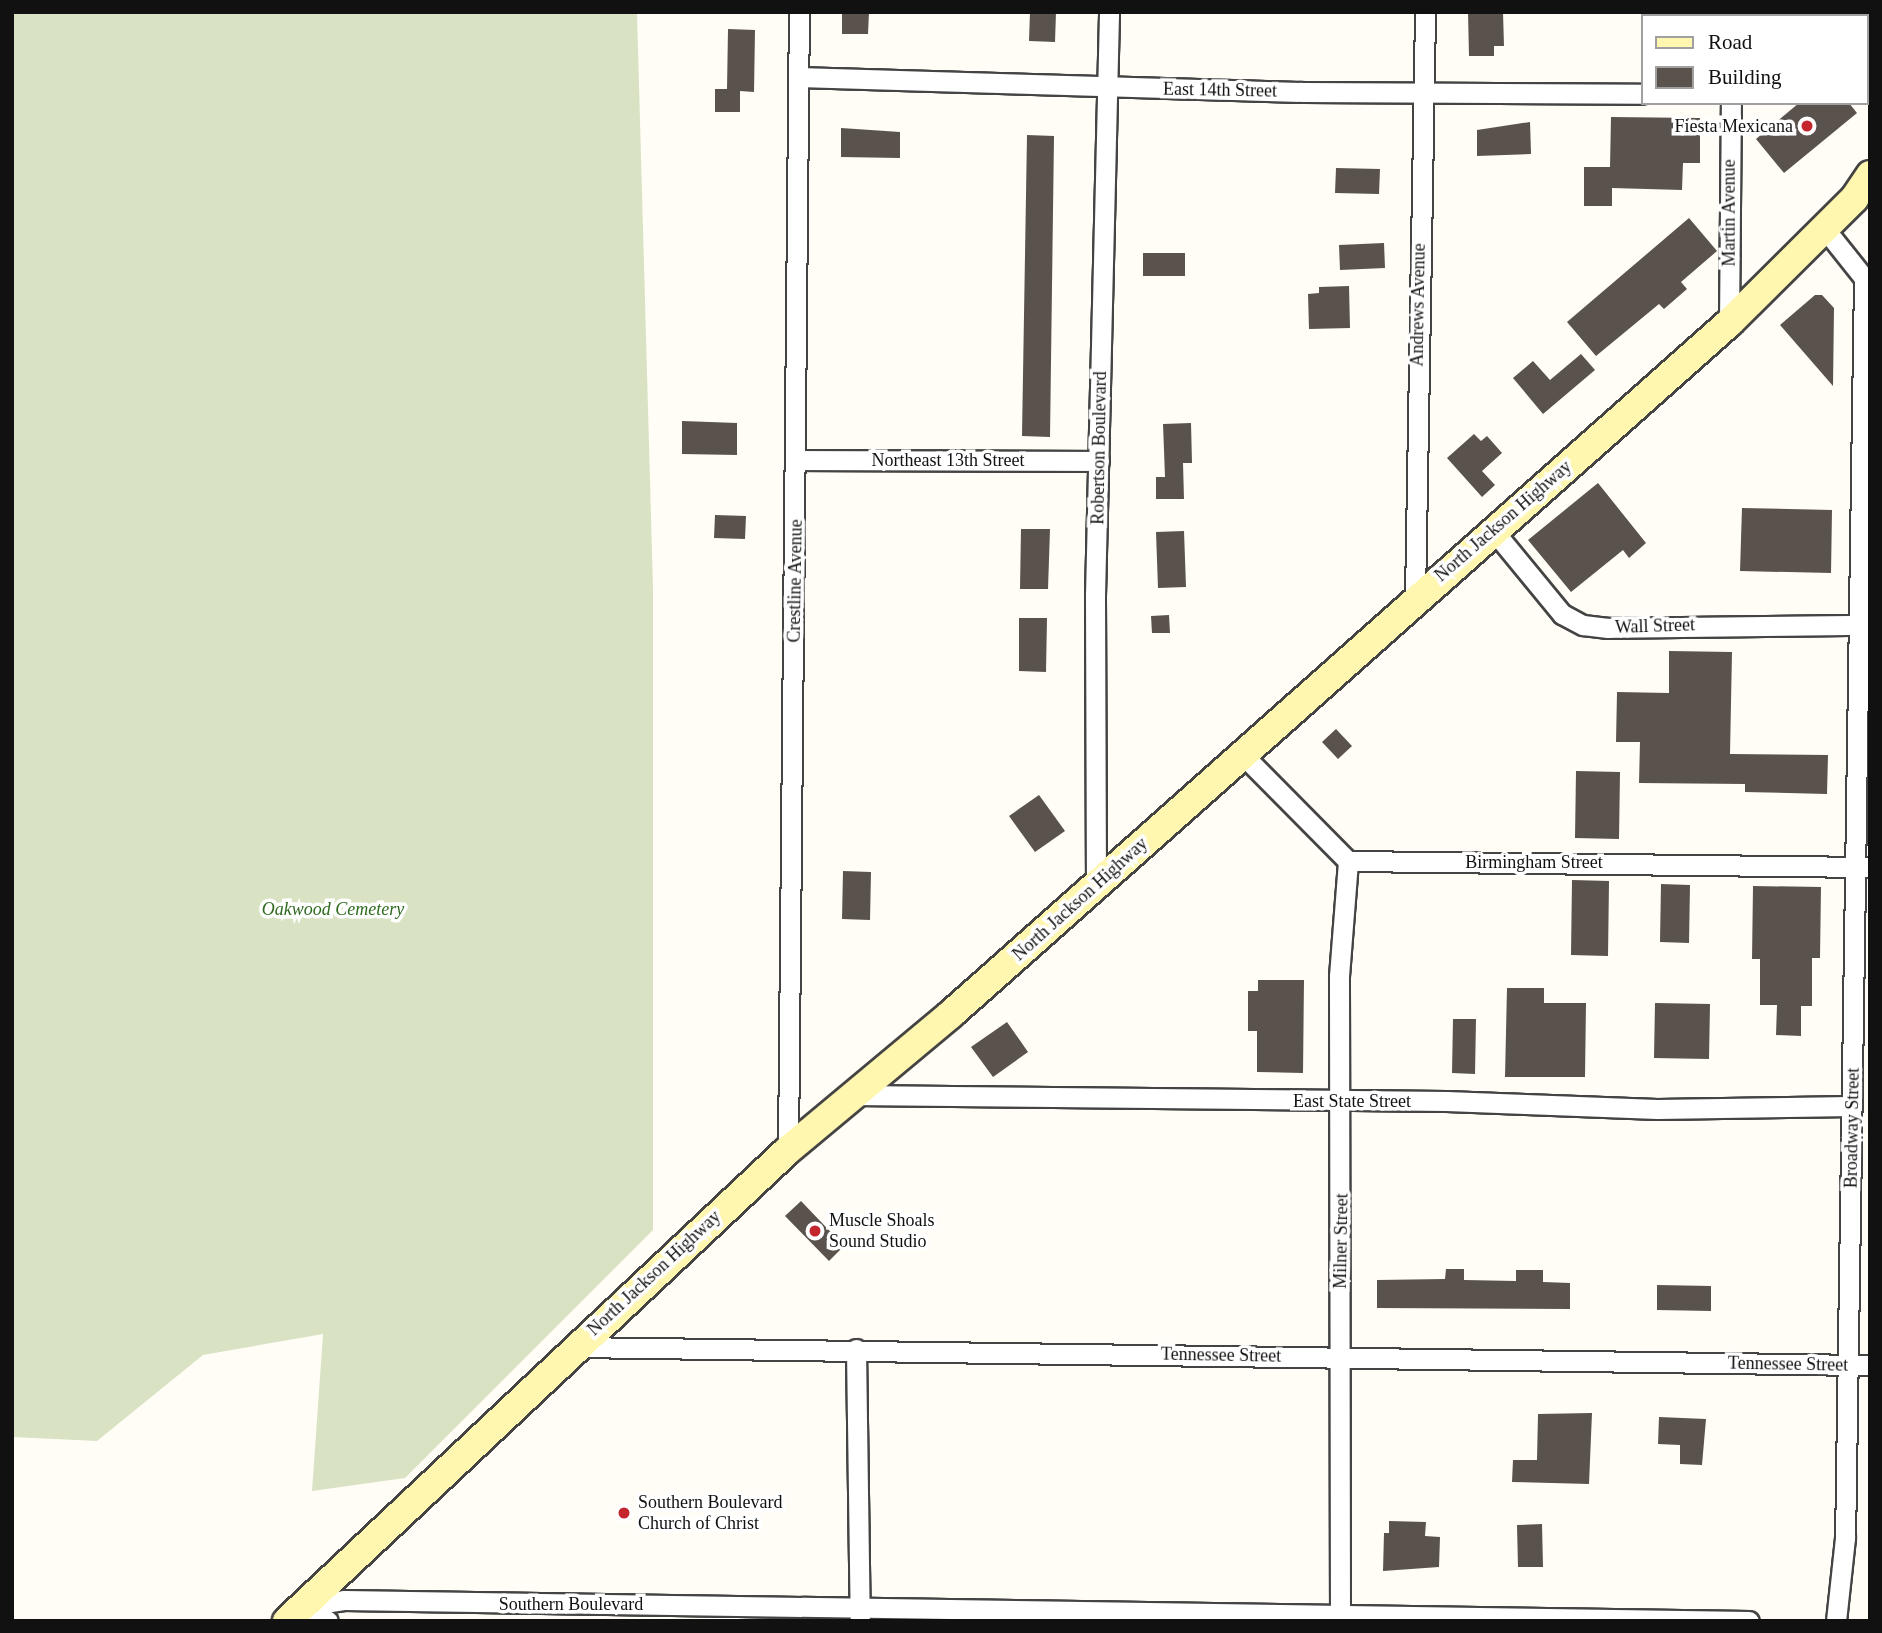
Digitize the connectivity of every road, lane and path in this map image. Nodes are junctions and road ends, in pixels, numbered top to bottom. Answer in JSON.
{"nodes":[{"id":1,"x":799,"y":12,"type":"edge"},
{"id":2,"x":1109,"y":12,"type":"edge"},
{"id":3,"x":1424,"y":12,"type":"edge"},
{"id":4,"x":798,"y":77,"type":"junction"},
{"id":5,"x":1110,"y":88,"type":"junction"},
{"id":6,"x":1422,"y":93,"type":"junction"},
{"id":7,"x":1640,"y":94,"type":"edge"},
{"id":8,"x":1731,"y":105,"type":"edge"},
{"id":9,"x":1870,"y":176,"type":"edge"},
{"id":10,"x":1825,"y":229,"type":"junction"},
{"id":11,"x":1867,"y":279,"type":"edge"},
{"id":12,"x":1729,"y":323,"type":"junction"},
{"id":13,"x":797,"y":460,"type":"junction"},
{"id":14,"x":1099,"y":461,"type":"junction"},
{"id":15,"x":1493,"y":530,"type":"junction"},
{"id":16,"x":1415,"y":598,"type":"junction"},
{"id":17,"x":1860,"y":625,"type":"junction"},
{"id":18,"x":1243,"y":755,"type":"junction"},
{"id":19,"x":1349,"y":861,"type":"junction"},
{"id":20,"x":1863,"y":867,"type":"edge"},
{"id":21,"x":1096,"y":884,"type":"junction"},
{"id":22,"x":852,"y":1095,"type":"junction"},
{"id":23,"x":1343,"y":1100,"type":"junction"},
{"id":24,"x":1852,"y":1106,"type":"junction"},
{"id":25,"x":788,"y":1150,"type":"junction"},
{"id":26,"x":573,"y":1348,"type":"junction"},
{"id":27,"x":856,"y":1349,"type":"junction"},
{"id":28,"x":1340,"y":1357,"type":"junction"},
{"id":29,"x":1848,"y":1364,"type":"junction"},
{"id":30,"x":1870,"y":1365,"type":"edge"},
{"id":31,"x":689,"y":1613,"type":"edge"},
{"id":32,"x":860,"y":1613,"type":"edge"},
{"id":33,"x":296,"y":1614,"type":"edge"},
{"id":34,"x":1340,"y":1616,"type":"edge"},
{"id":35,"x":328,"y":1621,"type":"edge"},
{"id":36,"x":1749,"y":1621,"type":"edge"},
{"id":37,"x":1836,"y":1621,"type":"edge"}],
"edges":[{"from":1,"to":4,"type":"street","name":"Crestline Avenue"},
{"from":2,"to":5,"type":"street","name":"Robertson Boulevard"},
{"from":3,"to":6,"type":"street","name":"Andrews Avenue"},
{"from":4,"to":5,"type":"street","name":"East 14th Street"},
{"from":4,"to":13,"type":"street","name":"Crestline Avenue"},
{"from":5,"to":6,"type":"street","name":"East 14th Street"},
{"from":5,"to":14,"type":"street","name":"Robertson Boulevard"},
{"from":6,"to":7,"type":"street","name":"East 14th Street"},
{"from":6,"to":16,"type":"street","name":"Andrews Avenue"},
{"from":8,"to":12,"type":"street","name":"Martin Avenue"},
{"from":9,"to":10,"type":"main road","name":"North Jackson Highway"},
{"from":10,"to":11,"type":"street","name":"Broadway Street"},
{"from":10,"to":12,"type":"main road","name":"North Jackson Highway"},
{"from":11,"to":17,"type":"street","name":"Broadway Street"},
{"from":12,"to":15,"type":"main road","name":"North Jackson Highway"},
{"from":13,"to":14,"type":"street","name":"Northeast 13th Street"},
{"from":13,"to":25,"type":"street","name":"Crestline Avenue"},
{"from":14,"to":21,"type":"street","name":"Robertson Boulevard"},
{"from":15,"to":16,"type":"main road","name":"North Jackson Highway"},
{"from":15,"to":17,"type":"street","name":"Wall Street"},
{"from":16,"to":18,"type":"main road","name":"North Jackson Highway"},
{"from":17,"to":20,"type":"street","name":"Broadway Street"},
{"from":18,"to":19,"type":"street"},
{"from":18,"to":21,"type":"main road","name":"North Jackson Highway"},
{"from":19,"to":20,"type":"street","name":"Birmingham Street"},
{"from":19,"to":23,"type":"street","name":"Milner Street"},
{"from":20,"to":24,"type":"street","name":"Broadway Street"},
{"from":21,"to":22,"type":"main road","name":"North Jackson Highway"},
{"from":22,"to":23,"type":"street","name":"East State Street"},
{"from":22,"to":25,"type":"main road","name":"North Jackson Highway"},
{"from":23,"to":24,"type":"street","name":"East State Street"},
{"from":23,"to":28,"type":"street","name":"Milner Street"},
{"from":24,"to":29,"type":"street","name":"Broadway Street"},
{"from":25,"to":26,"type":"main road","name":"North Jackson Highway"},
{"from":26,"to":27,"type":"street","name":"Tennessee Street"},
{"from":26,"to":33,"type":"main road","name":"North Jackson Highway"},
{"from":27,"to":28,"type":"street","name":"Tennessee Street"},
{"from":27,"to":32,"type":"street"},
{"from":28,"to":29,"type":"street","name":"Tennessee Street"},
{"from":28,"to":34,"type":"street","name":"Milner Street"},
{"from":29,"to":30,"type":"street","name":"Tennessee Street"},
{"from":29,"to":37,"type":"street","name":"Broadway Street"},
{"from":31,"to":32,"type":"street","name":"Southern Boulevard"},
{"from":31,"to":33,"type":"street","name":"Southern Boulevard"},
{"from":32,"to":34,"type":"street","name":"Southern Boulevard"},
{"from":33,"to":35,"type":"street"},
{"from":34,"to":36,"type":"street","name":"Southern Boulevard"}]}
